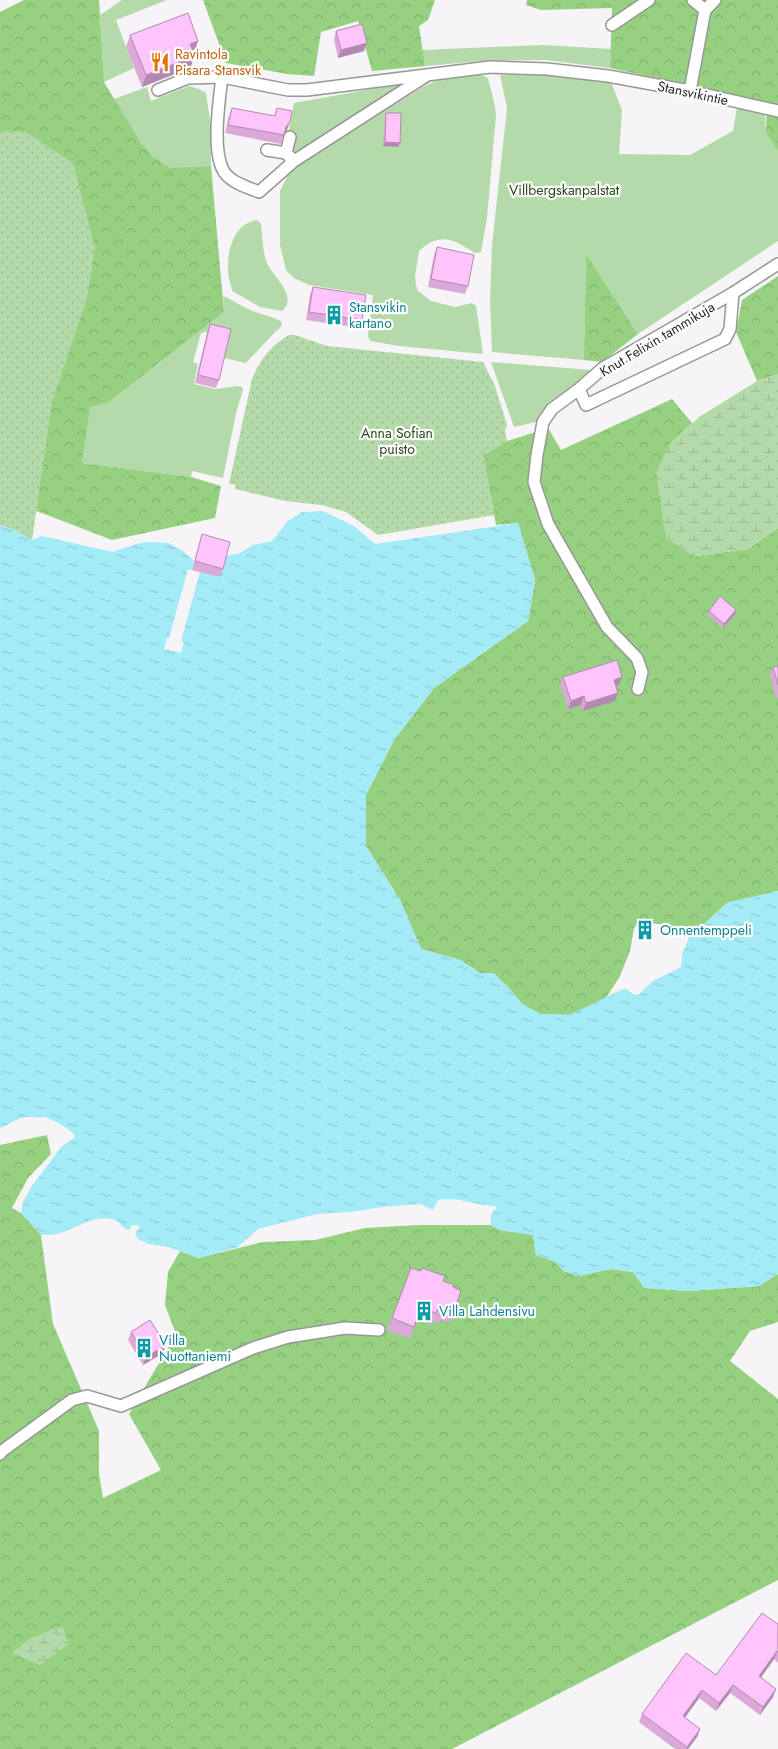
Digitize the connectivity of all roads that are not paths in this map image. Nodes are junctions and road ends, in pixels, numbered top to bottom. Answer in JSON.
{"nodes":[{"id":1,"x":649,"y":0,"type":"edge"},
{"id":2,"x":693,"y":0,"type":"edge"},
{"id":3,"x":715,"y":0,"type":"edge"},
{"id":4,"x":705,"y":10,"type":"junction"},
{"id":5,"x":612,"y":25,"type":"dead end"},
{"id":6,"x":430,"y":74,"type":"junction"},
{"id":7,"x":222,"y":77,"type":"junction"},
{"id":8,"x":158,"y":90,"type":"dead end"},
{"id":9,"x":690,"y":91,"type":"junction"},
{"id":10,"x":778,"y":111,"type":"edge"},
{"id":11,"x":290,"y":137,"type":"dead end"},
{"id":12,"x":267,"y":150,"type":"dead end"},
{"id":13,"x":290,"y":157,"type":"junction"},
{"id":14,"x":778,"y":264,"type":"edge"},
{"id":15,"x":733,"y":294,"type":"junction"},
{"id":16,"x":579,"y":389,"type":"junction"},
{"id":17,"x":638,"y":689,"type":"dead end"},
{"id":18,"x":379,"y":1330,"type":"dead end"},
{"id":19,"x":0,"y":1454,"type":"edge"}],
"edges":[{"from":1,"to":5,"type":"lane"},
{"from":2,"to":4,"type":"lane"},
{"from":3,"to":4,"type":"lane"},
{"from":4,"to":9,"type":"lane"},
{"from":6,"to":7,"type":"lane","name":"Stansvikintie"},
{"from":6,"to":9,"type":"lane","name":"Stansvikintie"},
{"from":6,"to":13,"type":"lane"},
{"from":7,"to":8,"type":"lane","name":"Stansvikintie"},
{"from":7,"to":13,"type":"lane"},
{"from":9,"to":10,"type":"lane","name":"Stansvikintie"},
{"from":11,"to":13,"type":"lane"},
{"from":12,"to":13,"type":"lane"},
{"from":14,"to":15,"type":"lane","name":"Knut Felixin tammikuja"},
{"from":15,"to":16,"type":"lane","name":"Knut Felixin tammikuja"},
{"from":15,"to":16,"type":"lane"},
{"from":16,"to":17,"type":"lane","name":"Knut Felixin tammikuja"},
{"from":18,"to":19,"type":"lane"}]}
